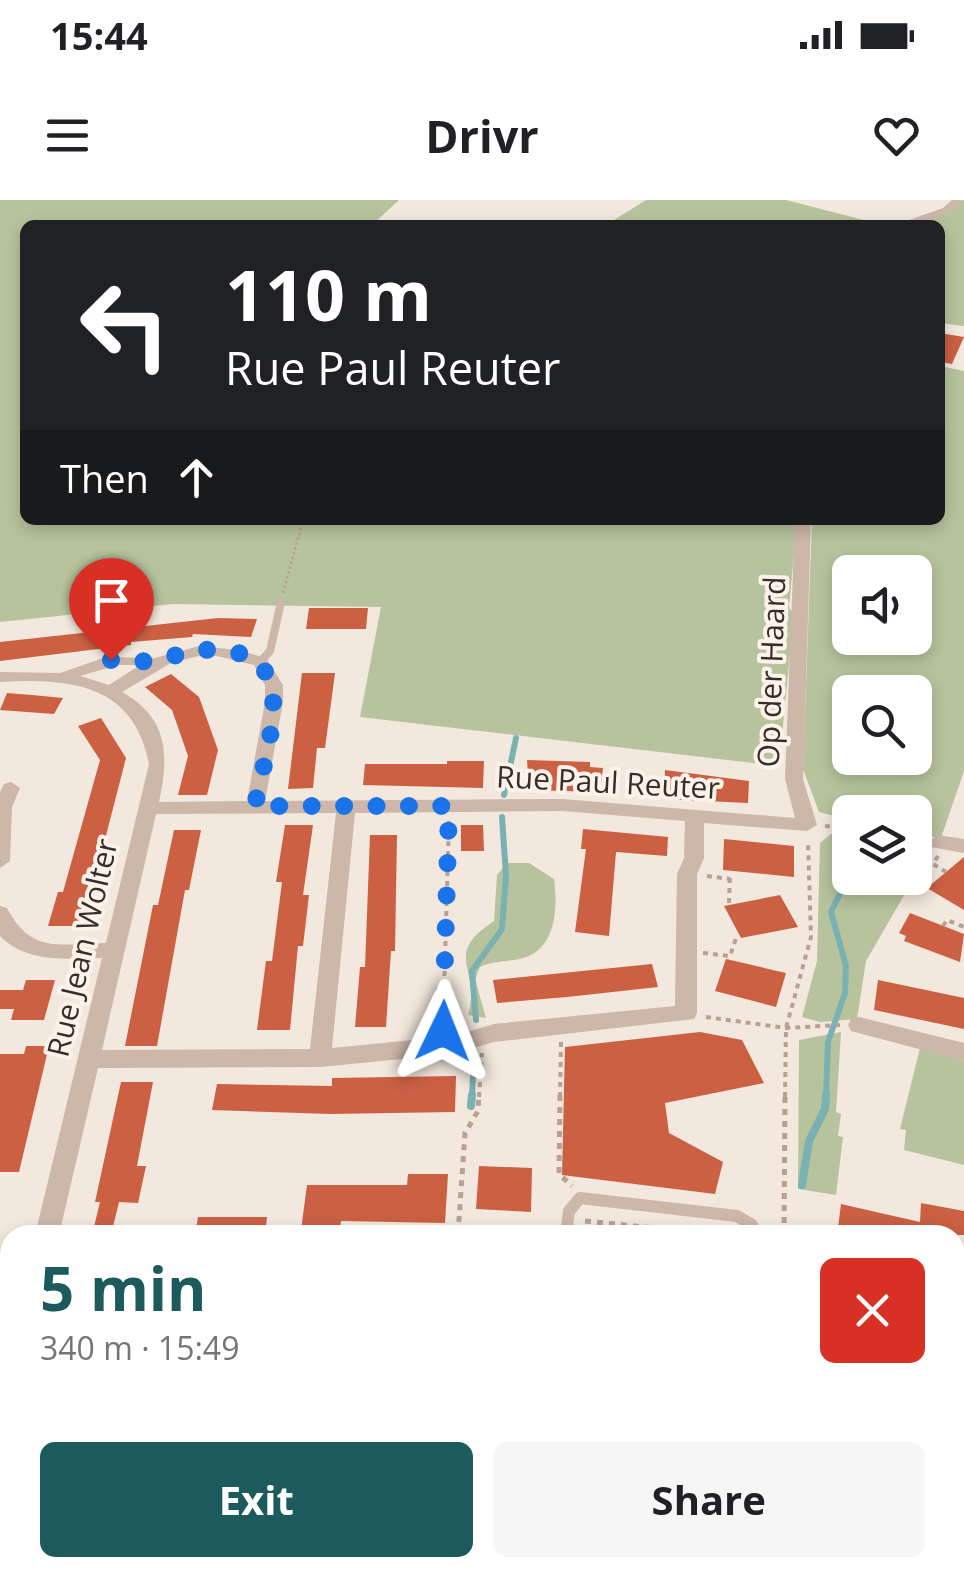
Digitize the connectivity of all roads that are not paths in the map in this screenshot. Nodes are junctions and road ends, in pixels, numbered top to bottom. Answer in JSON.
{"nodes":[{"id":1,"x":958,"y":200,"type":"edge"},
{"id":2,"x":915,"y":220,"type":"edge"},
{"id":3,"x":803,"y":525,"type":"edge"},
{"id":4,"x":281,"y":602,"type":"road end"},
{"id":5,"x":154,"y":662,"type":"junction"},
{"id":6,"x":260,"y":662,"type":"junction"},
{"id":7,"x":0,"y":678,"type":"edge"},
{"id":8,"x":63,"y":678,"type":"junction"},
{"id":9,"x":112,"y":690,"type":"junction"},
{"id":10,"x":11,"y":788,"type":"dead end"},
{"id":11,"x":255,"y":806,"type":"junction"},
{"id":12,"x":346,"y":806,"type":"junction"},
{"id":13,"x":148,"y":808,"type":"junction"},
{"id":14,"x":696,"y":817,"type":"junction"},
{"id":15,"x":807,"y":825,"type":"joint"},
{"id":16,"x":938,"y":842,"type":"dead end"},
{"id":17,"x":964,"y":846,"type":"edge"},
{"id":18,"x":0,"y":861,"type":"edge"},
{"id":19,"x":0,"y":913,"type":"edge"},
{"id":20,"x":114,"y":950,"type":"junction"},
{"id":21,"x":855,"y":1025,"type":"road end"},
{"id":22,"x":964,"y":1052,"type":"edge"},
{"id":23,"x":320,"y":1058,"type":"junction"},
{"id":24,"x":88,"y":1059,"type":"junction"},
{"id":25,"x":48,"y":1225,"type":"edge"},
{"id":26,"x":567,"y":1225,"type":"edge"},
{"id":27,"x":752,"y":1225,"type":"edge"}],
"edges":[{"from":1,"to":2,"type":"street"},
{"from":3,"to":15,"type":"street","name":"Op der Haard"},
{"from":4,"to":6,"type":"lane"},
{"from":5,"to":6,"type":"street"},
{"from":5,"to":8,"type":"street"},
{"from":5,"to":9,"type":"street"},
{"from":6,"to":11,"type":"street"},
{"from":7,"to":8,"type":"street"},
{"from":8,"to":9,"type":"street"},
{"from":9,"to":13,"type":"street","name":"Rue Jean Wolter"},
{"from":10,"to":18,"type":"street"},
{"from":11,"to":12,"type":"street","name":"Rue Paul Reuter"},
{"from":11,"to":13,"type":"street","name":"Rue Paul Reuter"},
{"from":12,"to":14,"type":"street","name":"Rue Paul Reuter"},
{"from":12,"to":23,"type":"street"},
{"from":13,"to":20,"type":"street","name":"Rue Jean Wolter"},
{"from":14,"to":15,"type":"street","name":"Rue Paul Reuter"},
{"from":14,"to":23,"type":"street"},
{"from":16,"to":17,"type":"street"},
{"from":19,"to":20,"type":"street"},
{"from":20,"to":24,"type":"street","name":"Rue Jean Wolter"},
{"from":21,"to":22,"type":"street"},
{"from":23,"to":24,"type":"street"},
{"from":24,"to":25,"type":"street","name":"Rue Jean Wolter"},
{"from":26,"to":27,"type":"lane"}]}
